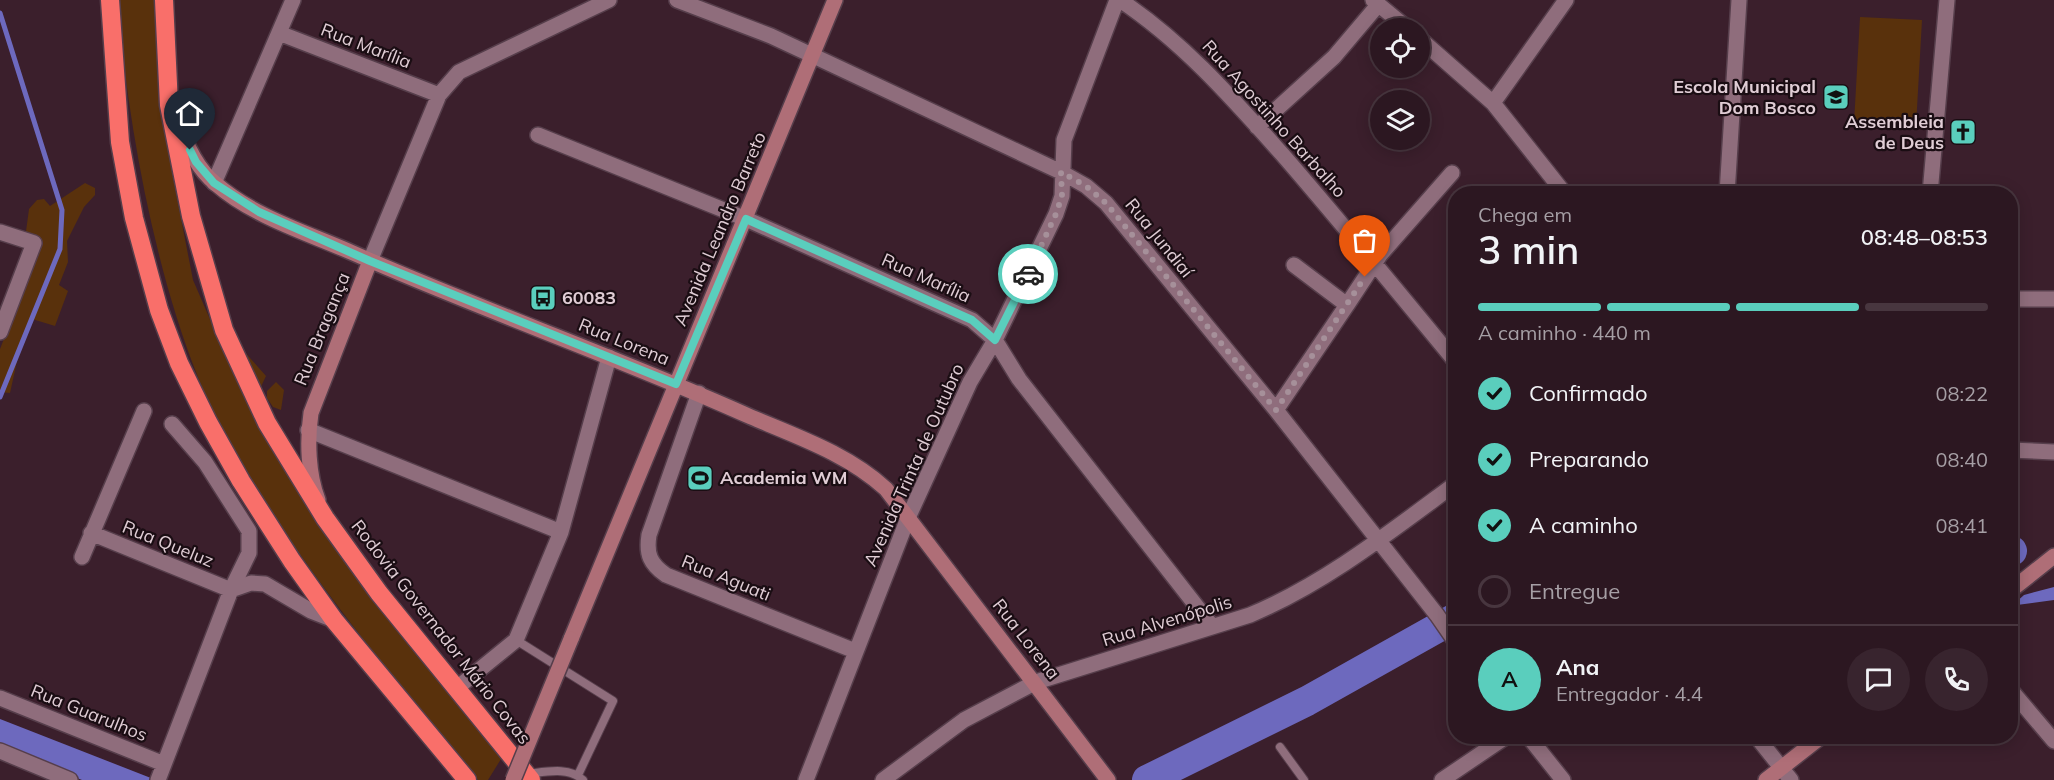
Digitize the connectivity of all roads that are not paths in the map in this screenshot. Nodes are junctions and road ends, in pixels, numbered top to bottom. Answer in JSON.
{"nodes":[{"id":1,"x":110,"y":0,"type":"edge"},
{"id":2,"x":164,"y":0,"type":"edge"},
{"id":3,"x":293,"y":0,"type":"edge"},
{"id":4,"x":609,"y":0,"type":"edge"},
{"id":5,"x":677,"y":0,"type":"edge"},
{"id":6,"x":835,"y":0,"type":"edge"},
{"id":7,"x":1119,"y":0,"type":"edge"},
{"id":8,"x":1566,"y":0,"type":"edge"},
{"id":9,"x":1739,"y":0,"type":"edge"},
{"id":10,"x":1947,"y":0,"type":"edge"},
{"id":11,"x":1376,"y":2,"type":"edge"},
{"id":12,"x":1395,"y":18,"type":"edge"},
{"id":13,"x":279,"y":33,"type":"junction"},
{"id":14,"x":1430,"y":48,"type":"edge"},
{"id":15,"x":814,"y":56,"type":"junction"},
{"id":16,"x":167,"y":78,"type":"junction"},
{"id":17,"x":439,"y":95,"type":"junction"},
{"id":18,"x":1493,"y":103,"type":"junction"},
{"id":19,"x":1257,"y":127,"type":"junction"},
{"id":20,"x":538,"y":135,"type":"dead end"},
{"id":21,"x":1061,"y":172,"type":"junction"},
{"id":22,"x":1452,"y":173,"type":"dead end"},
{"id":23,"x":214,"y":183,"type":"junction"},
{"id":24,"x":1558,"y":186,"type":"edge"},
{"id":25,"x":1727,"y":186,"type":"edge"},
{"id":26,"x":1931,"y":186,"type":"edge"},
{"id":27,"x":746,"y":219,"type":"junction"},
{"id":28,"x":0,"y":231,"type":"edge"},
{"id":29,"x":370,"y":261,"type":"junction"},
{"id":30,"x":1374,"y":263,"type":"junction"},
{"id":31,"x":1294,"y":265,"type":"dead end"},
{"id":32,"x":2018,"y":299,"type":"edge"},
{"id":33,"x":2054,"y":299,"type":"edge"},
{"id":34,"x":1347,"y":305,"type":"junction"},
{"id":35,"x":0,"y":332,"type":"edge"},
{"id":36,"x":995,"y":340,"type":"junction"},
{"id":37,"x":1448,"y":353,"type":"edge"},
{"id":38,"x":609,"y":357,"type":"junction"},
{"id":39,"x":676,"y":384,"type":"junction"},
{"id":40,"x":699,"y":393,"type":"junction"},
{"id":41,"x":1276,"y":410,"type":"junction"},
{"id":42,"x":144,"y":411,"type":"dead end"},
{"id":43,"x":172,"y":424,"type":"dead end"},
{"id":44,"x":308,"y":430,"type":"junction"},
{"id":45,"x":2018,"y":450,"type":"edge"},
{"id":46,"x":2054,"y":452,"type":"edge"},
{"id":47,"x":1448,"y":489,"type":"edge"},
{"id":48,"x":324,"y":518,"type":"junction"},
{"id":49,"x":908,"y":518,"type":"junction"},
{"id":50,"x":561,"y":532,"type":"junction"},
{"id":51,"x":91,"y":533,"type":"junction"},
{"id":52,"x":1377,"y":541,"type":"junction"},
{"id":53,"x":82,"y":556,"type":"dead end"},
{"id":54,"x":2054,"y":556,"type":"edge"},
{"id":55,"x":2018,"y":585,"type":"edge"},
{"id":56,"x":231,"y":590,"type":"junction"},
{"id":57,"x":334,"y":620,"type":"junction"},
{"id":58,"x":1212,"y":626,"type":"junction"},
{"id":59,"x":1448,"y":631,"type":"edge"},
{"id":60,"x":516,"y":640,"type":"junction"},
{"id":61,"x":855,"y":651,"type":"junction"},
{"id":62,"x":1036,"y":682,"type":"junction"},
{"id":63,"x":458,"y":688,"type":"junction"},
{"id":64,"x":0,"y":698,"type":"edge"},
{"id":65,"x":2018,"y":698,"type":"edge"},
{"id":66,"x":2054,"y":741,"type":"edge"},
{"id":67,"x":1495,"y":744,"type":"edge"},
{"id":68,"x":1534,"y":744,"type":"edge"},
{"id":69,"x":1762,"y":744,"type":"edge"},
{"id":70,"x":1814,"y":744,"type":"edge"},
{"id":71,"x":1280,"y":747,"type":"dead end"},
{"id":72,"x":0,"y":752,"type":"edge"},
{"id":73,"x":160,"y":774,"type":"edge"},
{"id":74,"x":1786,"y":774,"type":"edge"},
{"id":75,"x":524,"y":778,"type":"edge"},
{"id":76,"x":580,"y":778,"type":"edge"},
{"id":77,"x":70,"y":780,"type":"edge"},
{"id":78,"x":467,"y":780,"type":"edge"},
{"id":79,"x":806,"y":780,"type":"edge"},
{"id":80,"x":884,"y":780,"type":"edge"},
{"id":81,"x":1108,"y":780,"type":"edge"},
{"id":82,"x":1304,"y":780,"type":"edge"},
{"id":83,"x":1442,"y":780,"type":"edge"},
{"id":84,"x":1563,"y":780,"type":"edge"},
{"id":85,"x":1766,"y":780,"type":"edge"}],
"edges":[{"from":1,"to":57,"type":"highway"},
{"from":2,"to":16,"type":"highway","name":"Rodovia Governador Mário Covas"},
{"from":3,"to":13,"type":"street"},
{"from":4,"to":17,"type":"street"},
{"from":5,"to":15,"type":"street","name":"Rua Jundiaí"},
{"from":6,"to":15,"type":"main road","name":"Avenida Leandro Barreto"},
{"from":7,"to":19,"type":"street","name":"Rua Agostinho Barbalho"},
{"from":7,"to":21,"type":"street","name":"Avenida Trinta de Outubro"},
{"from":8,"to":18,"type":"street"},
{"from":9,"to":25,"type":"street"},
{"from":10,"to":26,"type":"street"},
{"from":11,"to":12,"type":"street"},
{"from":11,"to":19,"type":"street"},
{"from":13,"to":17,"type":"street","name":"Rua Marília"},
{"from":13,"to":23,"type":"street"},
{"from":14,"to":18,"type":"street"},
{"from":15,"to":21,"type":"street","name":"Rua Jundiaí"},
{"from":15,"to":27,"type":"main road","name":"Avenida Leandro Barreto"},
{"from":16,"to":23,"type":"main road","name":"Rua Lorena"},
{"from":16,"to":48,"type":"highway","name":"Rodovia Governador Mário Covas"},
{"from":17,"to":29,"type":"street","name":"Rua Bragança"},
{"from":18,"to":24,"type":"street"},
{"from":19,"to":30,"type":"street","name":"Rua Agostinho Barbalho"},
{"from":20,"to":27,"type":"street","name":"Rua Marília"},
{"from":21,"to":36,"type":"street","name":"Avenida Trinta de Outubro"},
{"from":21,"to":41,"type":"street","name":"Rua Jundiaí"},
{"from":22,"to":30,"type":"street"},
{"from":23,"to":29,"type":"main road","name":"Rua Lorena"},
{"from":27,"to":36,"type":"street","name":"Rua Marília"},
{"from":27,"to":39,"type":"main road","name":"Avenida Leandro Barreto"},
{"from":28,"to":35,"type":"street"},
{"from":29,"to":38,"type":"main road","name":"Rua Lorena"},
{"from":29,"to":44,"type":"main road","name":"Rua Bragança"},
{"from":30,"to":34,"type":"street"},
{"from":30,"to":37,"type":"street","name":"Rua Agostinho Barbalho"},
{"from":31,"to":34,"type":"street"},
{"from":32,"to":33,"type":"street"},
{"from":34,"to":41,"type":"street"},
{"from":36,"to":49,"type":"street","name":"Avenida Trinta de Outubro"},
{"from":36,"to":58,"type":"street","name":"Rua Marília"},
{"from":38,"to":39,"type":"main road","name":"Rua Lorena"},
{"from":38,"to":50,"type":"street"},
{"from":39,"to":40,"type":"main road","name":"Rua Lorena"},
{"from":39,"to":75,"type":"main road","name":"Avenida Leandro Barreto","bridge":true},
{"from":40,"to":49,"type":"main road","name":"Rua Lorena"},
{"from":40,"to":61,"type":"street","name":"Rua Aguati"},
{"from":41,"to":52,"type":"street","name":"Rua Jundiaí"},
{"from":42,"to":51,"type":"street"},
{"from":43,"to":56,"type":"street"},
{"from":44,"to":48,"type":"main road","name":"Rua Bragança"},
{"from":44,"to":50,"type":"street"},
{"from":45,"to":46,"type":"street"},
{"from":47,"to":52,"type":"street","name":"Rua Alvenópolis"},
{"from":48,"to":63,"type":"highway","name":"Rodovia Governador Mário Covas"},
{"from":49,"to":61,"type":"street","name":"Avenida Trinta de Outubro"},
{"from":49,"to":62,"type":"main road","name":"Rua Lorena"},
{"from":50,"to":60,"type":"street"},
{"from":51,"to":53,"type":"street"},
{"from":51,"to":56,"type":"street","name":"Rua Queluz"},
{"from":52,"to":58,"type":"street","name":"Rua Alvenópolis"},
{"from":52,"to":59,"type":"street","name":"Rua Jundiaí"},
{"from":54,"to":55,"type":"main road"},
{"from":56,"to":57,"type":"street"},
{"from":56,"to":73,"type":"street"},
{"from":57,"to":78,"type":"highway"},
{"from":58,"to":62,"type":"street","name":"Rua Alvenópolis"},
{"from":60,"to":63,"type":"street"},
{"from":60,"to":76,"type":"lane"},
{"from":61,"to":79,"type":"street","name":"Avenida Trinta de Outubro"},
{"from":62,"to":80,"type":"street","name":"Rua Alvenópolis"},
{"from":62,"to":81,"type":"main road","name":"Rua Lorena"},
{"from":63,"to":75,"type":"highway","name":"Rodovia Governador Mário Covas"},
{"from":64,"to":73,"type":"street","name":"Rua Guarulhos"},
{"from":65,"to":66,"type":"street"},
{"from":67,"to":83,"type":"street"},
{"from":68,"to":84,"type":"street"},
{"from":69,"to":74,"type":"street"},
{"from":70,"to":74,"type":"main road"},
{"from":71,"to":82,"type":"lane"},
{"from":72,"to":77,"type":"street"},
{"from":74,"to":85,"type":"main road"},
{"from":75,"to":76,"type":"lane"}]}
